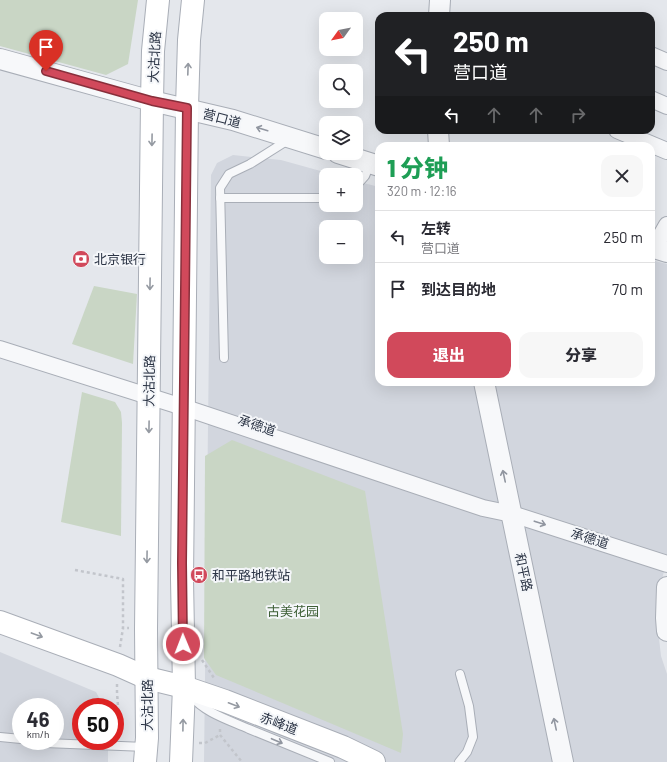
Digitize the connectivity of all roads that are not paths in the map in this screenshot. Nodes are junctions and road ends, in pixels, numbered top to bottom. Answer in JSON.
{"nodes":[{"id":1,"x":158,"y":0,"type":"edge"},
{"id":2,"x":192,"y":0,"type":"edge"},
{"id":3,"x":440,"y":0,"type":"edge"},
{"id":4,"x":439,"y":12,"type":"edge"},
{"id":5,"x":655,"y":57,"type":"edge"},
{"id":6,"x":0,"y":59,"type":"edge"},
{"id":7,"x":667,"y":62,"type":"edge"},
{"id":8,"x":152,"y":101,"type":"junction"},
{"id":9,"x":655,"y":101,"type":"edge"},
{"id":10,"x":667,"y":106,"type":"edge"},
{"id":11,"x":187,"y":108,"type":"junction"},
{"id":12,"x":626,"y":134,"type":"edge"},
{"id":13,"x":291,"y":138,"type":"junction"},
{"id":14,"x":644,"y":142,"type":"edge"},
{"id":15,"x":655,"y":146,"type":"edge"},
{"id":16,"x":319,"y":147,"type":"edge"},
{"id":17,"x":667,"y":151,"type":"edge"},
{"id":18,"x":360,"y":160,"type":"edge"},
{"id":19,"x":375,"y":165,"type":"edge"},
{"id":20,"x":363,"y":178,"type":"edge"},
{"id":21,"x":220,"y":198,"type":"junction"},
{"id":22,"x":319,"y":198,"type":"edge"},
{"id":23,"x":667,"y":226,"type":"edge"},
{"id":24,"x":657,"y":249,"type":"edge"},
{"id":25,"x":0,"y":340,"type":"edge"},
{"id":26,"x":0,"y":349,"type":"edge"},
{"id":27,"x":224,"y":358,"type":"dead end"},
{"id":28,"x":485,"y":386,"type":"edge"},
{"id":29,"x":149,"y":393,"type":"junction"},
{"id":30,"x":184,"y":404,"type":"junction"},
{"id":31,"x":512,"y":514,"type":"junction"},
{"id":32,"x":667,"y":564,"type":"edge"},
{"id":33,"x":667,"y":587,"type":"edge"},
{"id":34,"x":2,"y":625,"type":"edge"},
{"id":35,"x":667,"y":630,"type":"edge"},
{"id":36,"x":460,"y":674,"type":"dead end"},
{"id":37,"x":147,"y":678,"type":"junction"},
{"id":38,"x":184,"y":687,"type":"junction"},
{"id":39,"x":0,"y":737,"type":"edge"},
{"id":40,"x":12,"y":739,"type":"edge"},
{"id":41,"x":64,"y":744,"type":"edge"},
{"id":42,"x":146,"y":755,"type":"edge"},
{"id":43,"x":181,"y":762,"type":"edge"},
{"id":44,"x":330,"y":762,"type":"edge"},
{"id":45,"x":374,"y":762,"type":"edge"},
{"id":46,"x":459,"y":762,"type":"edge"},
{"id":47,"x":563,"y":762,"type":"edge"}],
"edges":[{"from":1,"to":8,"type":"main road","name":"大沽北路"},
{"from":11,"to":2,"type":"main road","one_way":true},
{"from":3,"to":4,"type":"street"},
{"from":5,"to":7,"type":"street"},
{"from":6,"to":8,"type":"street","name":"营口道"},
{"from":8,"to":11,"type":"street","name":"营口道"},
{"from":8,"to":29,"type":"main road","name":"大沽北路","one_way":true},
{"from":9,"to":10,"type":"street"},
{"from":13,"to":11,"type":"street","name":"营口道","one_way":true},
{"from":11,"to":30,"type":"main road"},
{"from":12,"to":14,"type":"street"},
{"from":13,"to":16,"type":"street","name":"营口道"},
{"from":13,"to":21,"type":"lane"},
{"from":15,"to":17,"type":"street"},
{"from":18,"to":19,"type":"street"},
{"from":19,"to":20,"type":"lane"},
{"from":21,"to":22,"type":"lane"},
{"from":21,"to":27,"type":"lane"},
{"from":23,"to":24,"type":"street"},
{"from":25,"to":29,"type":"street","name":"承德道"},
{"from":26,"to":29,"type":"street","name":"承德道"},
{"from":31,"to":28,"type":"street","name":"和平路","one_way":true},
{"from":29,"to":30,"type":"street","name":"承德道"},
{"from":29,"to":37,"type":"main road","name":"大沽北路","one_way":true},
{"from":30,"to":31,"type":"street","name":"承德道"},
{"from":30,"to":38,"type":"main road"},
{"from":31,"to":32,"type":"street","name":"承德道","one_way":true},
{"from":47,"to":31,"type":"street","name":"和平路","one_way":true},
{"from":33,"to":35,"type":"street"},
{"from":34,"to":37,"type":"main road","name":"赤峰道","one_way":true},
{"from":36,"to":46,"type":"lane"},
{"from":37,"to":38,"type":"main road","name":"赤峰道"},
{"from":37,"to":42,"type":"main road","name":"大沽北路"},
{"from":43,"to":38,"type":"main road","one_way":true},
{"from":38,"to":44,"type":"lane","name":"赤峰道","one_way":true},
{"from":38,"to":45,"type":"main road","name":"赤峰道","one_way":true},
{"from":39,"to":40,"type":"lane"},
{"from":41,"to":42,"type":"lane"}]}
